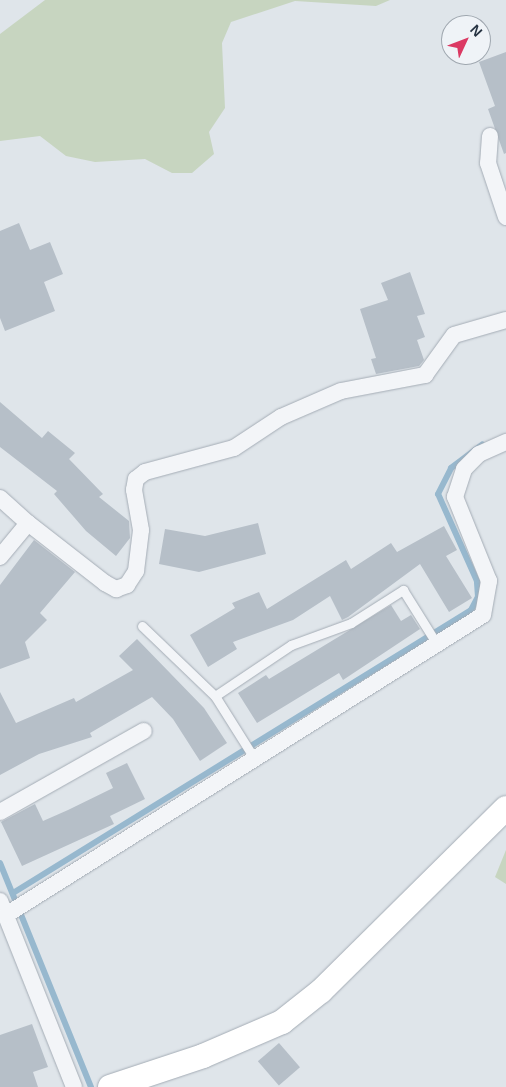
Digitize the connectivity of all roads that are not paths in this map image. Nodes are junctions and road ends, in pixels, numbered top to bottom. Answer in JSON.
{"nodes":[{"id":1,"x":490,"y":136,"type":"dead end"},
{"id":2,"x":506,"y":217,"type":"edge"},
{"id":3,"x":506,"y":320,"type":"edge"},
{"id":4,"x":506,"y":442,"type":"edge"},
{"id":5,"x":0,"y":498,"type":"edge"},
{"id":6,"x":28,"y":523,"type":"junction"},
{"id":7,"x":0,"y":557,"type":"edge"},
{"id":8,"x":142,"y":626,"type":"dead end"},
{"id":9,"x":438,"y":646,"type":"junction"},
{"id":10,"x":215,"y":696,"type":"junction"},
{"id":11,"x":144,"y":731,"type":"dead end"},
{"id":12,"x":256,"y":761,"type":"junction"},
{"id":13,"x":506,"y":808,"type":"edge"},
{"id":14,"x":0,"y":812,"type":"edge"},
{"id":15,"x":3,"y":908,"type":"edge"},
{"id":16,"x":74,"y":1087,"type":"edge"},
{"id":17,"x":110,"y":1087,"type":"edge"}],
"edges":[{"from":1,"to":2,"type":"street"},
{"from":3,"to":6,"type":"street"},
{"from":4,"to":9,"type":"street"},
{"from":5,"to":6,"type":"street"},
{"from":6,"to":7,"type":"street"},
{"from":8,"to":10,"type":"lane"},
{"from":9,"to":10,"type":"lane"},
{"from":9,"to":12,"type":"street"},
{"from":10,"to":12,"type":"lane"},
{"from":11,"to":14,"type":"street"},
{"from":12,"to":15,"type":"street"},
{"from":13,"to":17,"type":"street"},
{"from":15,"to":16,"type":"street"}]}
